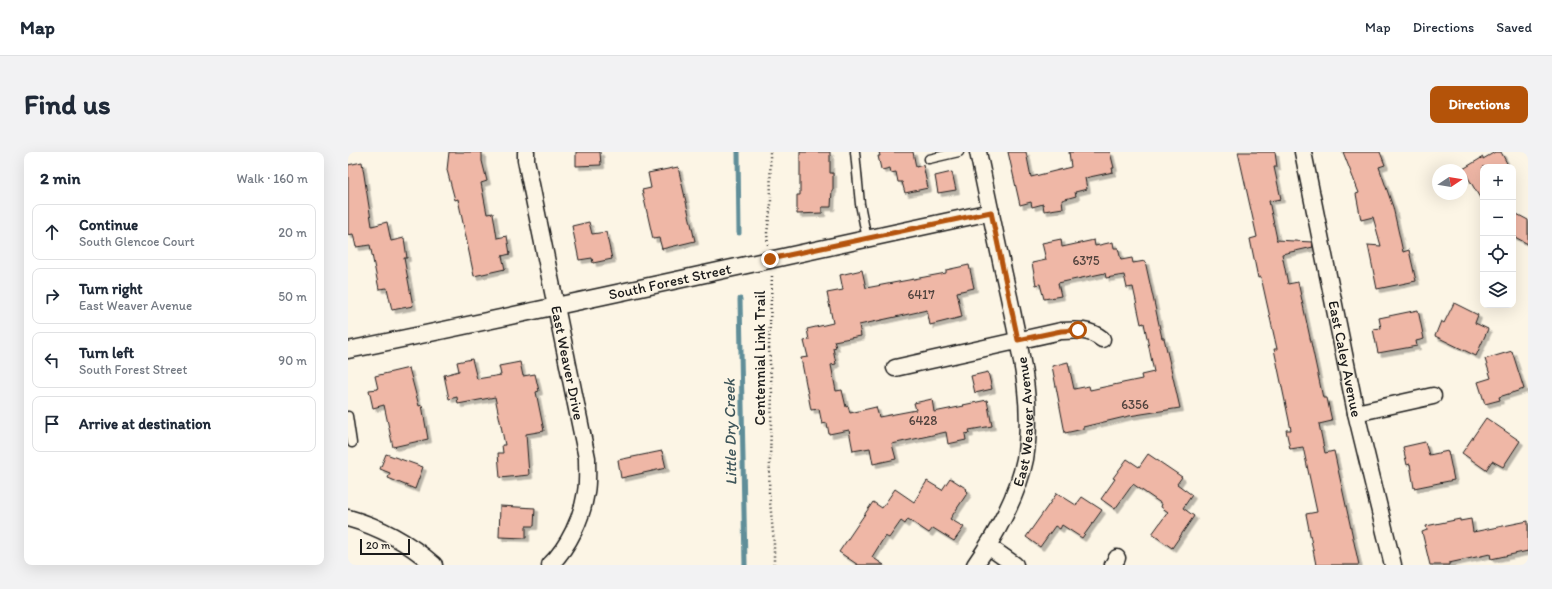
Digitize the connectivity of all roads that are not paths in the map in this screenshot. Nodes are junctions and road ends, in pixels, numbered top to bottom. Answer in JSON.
{"nodes":[{"id":1,"x":526,"y":152,"type":"edge"},
{"id":2,"x":855,"y":152,"type":"edge"},
{"id":3,"x":959,"y":152,"type":"edge"},
{"id":4,"x":978,"y":152,"type":"edge"},
{"id":5,"x":1304,"y":152,"type":"edge"},
{"id":6,"x":929,"y":159,"type":"dead end"},
{"id":7,"x":991,"y":212,"type":"junction"},
{"id":8,"x":867,"y":239,"type":"junction"},
{"id":9,"x":556,"y":307,"type":"junction"},
{"id":10,"x":1102,"y":339,"type":"dead end"},
{"id":11,"x":1018,"y":340,"type":"junction"},
{"id":12,"x":348,"y":350,"type":"edge"},
{"id":13,"x":895,"y":368,"type":"dead end"},
{"id":14,"x":1433,"y":396,"type":"dead end"},
{"id":15,"x":1356,"y":413,"type":"junction"},
{"id":16,"x":348,"y":416,"type":"edge"},
{"id":17,"x":352,"y":443,"type":"dead end"},
{"id":18,"x":348,"y":518,"type":"edge"},
{"id":19,"x":988,"y":546,"type":"junction"},
{"id":20,"x":555,"y":563,"type":"edge"},
{"id":21,"x":434,"y":565,"type":"edge"},
{"id":22,"x":975,"y":565,"type":"edge"},
{"id":23,"x":1015,"y":565,"type":"edge"},
{"id":24,"x":1393,"y":565,"type":"edge"}],
"edges":[{"from":1,"to":9,"type":"street","name":"East Weaver Drive"},
{"from":2,"to":8,"type":"lane"},
{"from":3,"to":6,"type":"lane"},
{"from":4,"to":7,"type":"street","name":"East Weaver Avenue"},
{"from":5,"to":15,"type":"street","name":"East Caley Avenue"},
{"from":7,"to":8,"type":"street","name":"South Forest Street"},
{"from":7,"to":11,"type":"street","name":"East Weaver Avenue"},
{"from":8,"to":9,"type":"street","name":"South Forest Street"},
{"from":9,"to":12,"type":"street","name":"South Forest Street"},
{"from":9,"to":20,"type":"street","name":"East Weaver Drive"},
{"from":10,"to":11,"type":"street"},
{"from":11,"to":13,"type":"street"},
{"from":11,"to":19,"type":"street","name":"East Weaver Avenue"},
{"from":14,"to":15,"type":"street"},
{"from":15,"to":24,"type":"street","name":"East Caley Avenue"},
{"from":16,"to":17,"type":"lane"},
{"from":18,"to":21,"type":"street"},
{"from":19,"to":22,"type":"street","name":"East Weaver Avenue"},
{"from":19,"to":23,"type":"street"}]}
